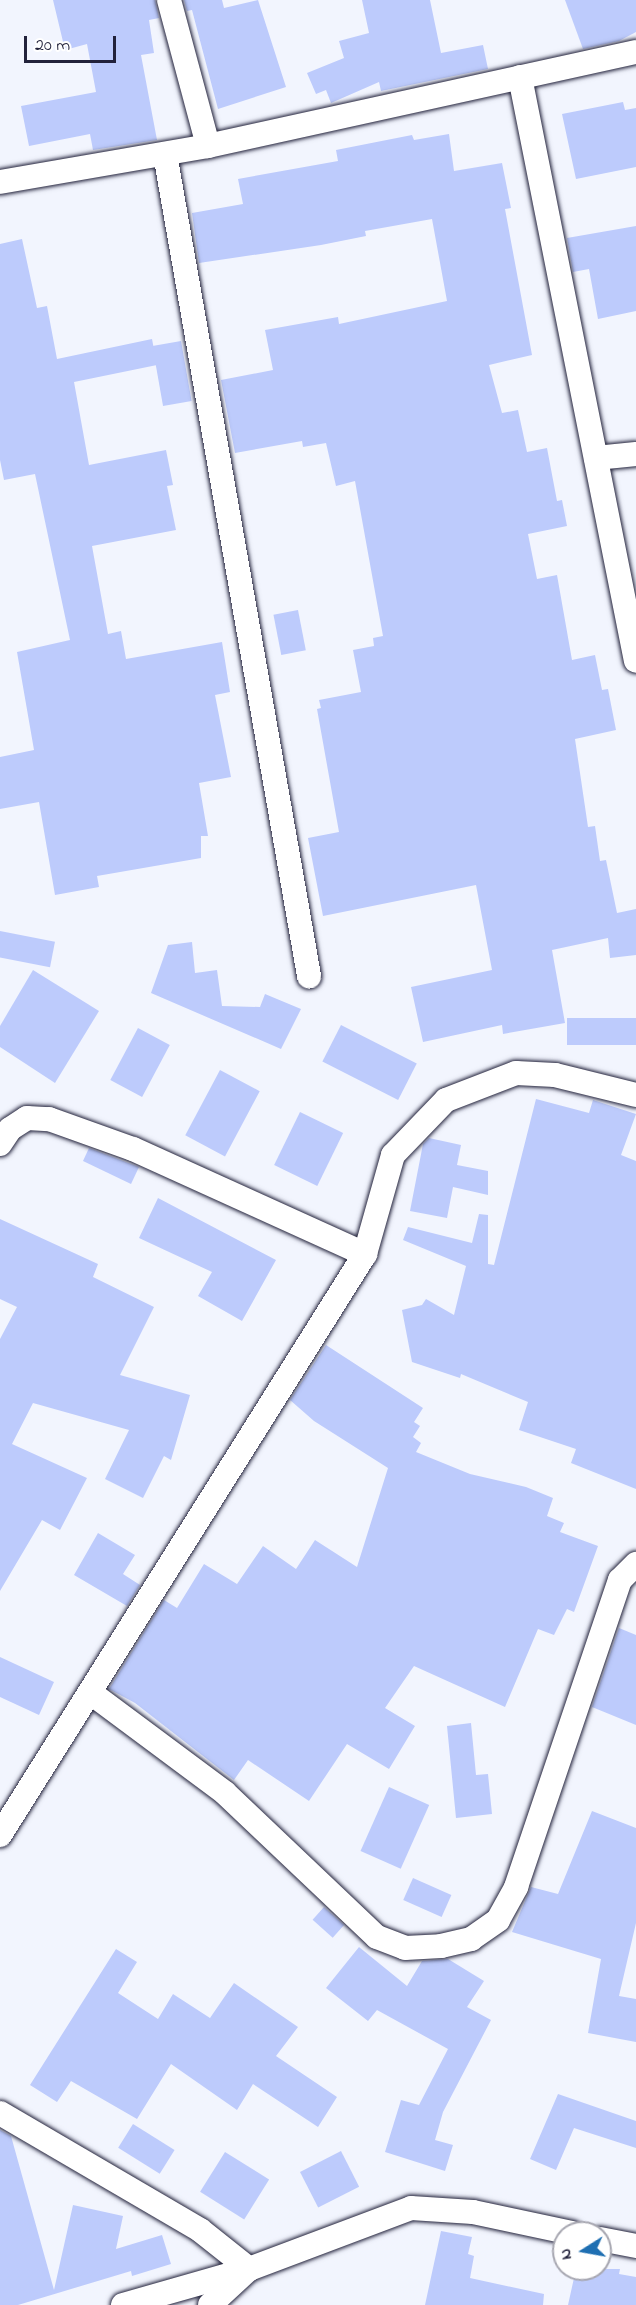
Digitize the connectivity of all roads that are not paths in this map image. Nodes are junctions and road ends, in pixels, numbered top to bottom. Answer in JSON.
{"nodes":[{"id":1,"x":169,"y":0,"type":"edge"},
{"id":2,"x":636,"y":52,"type":"edge"},
{"id":3,"x":520,"y":77,"type":"junction"},
{"id":4,"x":208,"y":146,"type":"junction"},
{"id":5,"x":165,"y":154,"type":"junction"},
{"id":6,"x":0,"y":182,"type":"edge"},
{"id":7,"x":636,"y":454,"type":"edge"},
{"id":8,"x":596,"y":458,"type":"junction"},
{"id":9,"x":636,"y":661,"type":"edge"},
{"id":10,"x":309,"y":976,"type":"dead end"},
{"id":11,"x":636,"y":1095,"type":"edge"},
{"id":12,"x":0,"y":1144,"type":"edge"},
{"id":13,"x":365,"y":1254,"type":"junction"},
{"id":14,"x":636,"y":1564,"type":"edge"},
{"id":15,"x":91,"y":1693,"type":"junction"},
{"id":16,"x":0,"y":1835,"type":"edge"},
{"id":17,"x":0,"y":2114,"type":"edge"},
{"id":18,"x":552,"y":2229,"type":"edge"},
{"id":19,"x":612,"y":2241,"type":"edge"},
{"id":20,"x":636,"y":2246,"type":"edge"},
{"id":21,"x":249,"y":2269,"type":"junction"},
{"id":22,"x":123,"y":2305,"type":"edge"},
{"id":23,"x":210,"y":2305,"type":"edge"}],
"edges":[{"from":1,"to":4,"type":"street"},
{"from":2,"to":3,"type":"street"},
{"from":3,"to":4,"type":"street"},
{"from":3,"to":8,"type":"street"},
{"from":4,"to":5,"type":"street"},
{"from":5,"to":6,"type":"street"},
{"from":5,"to":10,"type":"street"},
{"from":7,"to":8,"type":"street"},
{"from":8,"to":9,"type":"street"},
{"from":11,"to":13,"type":"street"},
{"from":12,"to":13,"type":"street"},
{"from":13,"to":15,"type":"street"},
{"from":14,"to":15,"type":"street"},
{"from":15,"to":16,"type":"street"},
{"from":17,"to":21,"type":"street"},
{"from":18,"to":21,"type":"street"},
{"from":19,"to":20,"type":"street"},
{"from":21,"to":22,"type":"street"},
{"from":21,"to":23,"type":"street"}]}
